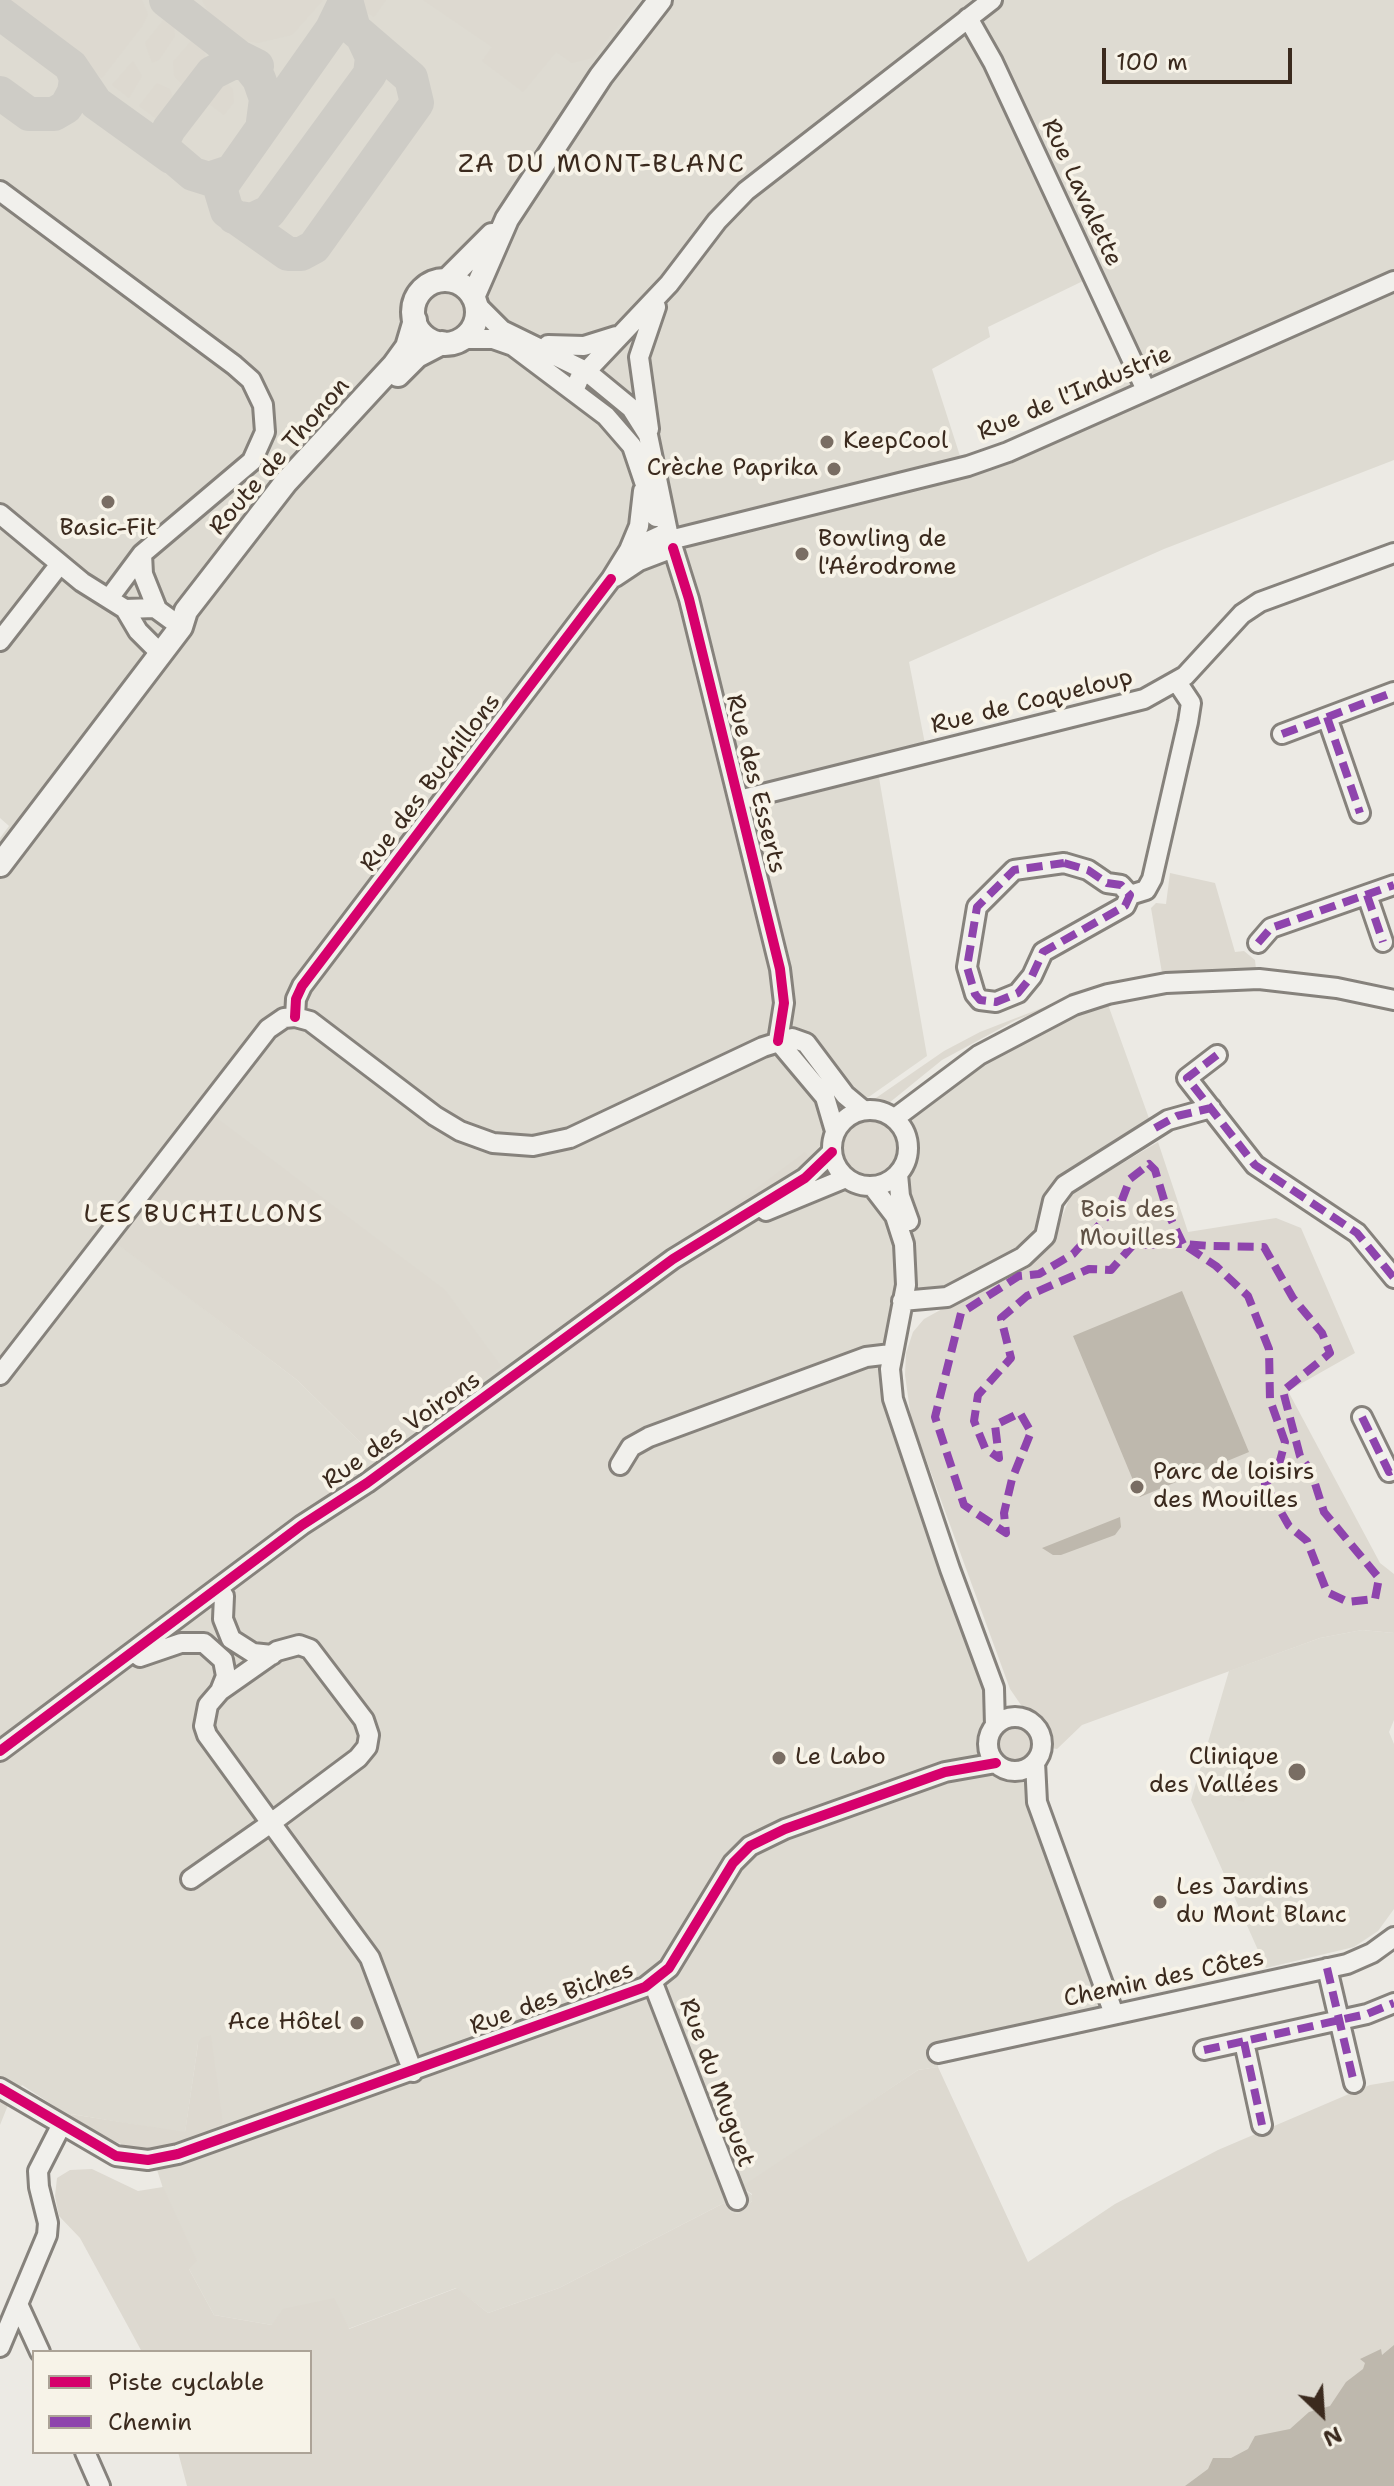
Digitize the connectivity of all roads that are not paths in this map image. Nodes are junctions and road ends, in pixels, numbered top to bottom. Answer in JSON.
{"nodes":[{"id":1,"x":660,"y":0,"type":"edge"},
{"id":2,"x":992,"y":0,"type":"edge"},
{"id":3,"x":968,"y":18,"type":"junction"},
{"id":4,"x":0,"y":191,"type":"edge"},
{"id":5,"x":507,"y":219,"type":"junction"},
{"id":6,"x":447,"y":280,"type":"junction"},
{"id":7,"x":1394,"y":281,"type":"edge"},
{"id":8,"x":669,"y":284,"type":"junction"},
{"id":9,"x":475,"y":301,"type":"junction"},
{"id":10,"x":415,"y":320,"type":"junction"},
{"id":11,"x":629,"y":328,"type":"junction"},
{"id":12,"x":452,"y":341,"type":"junction"},
{"id":13,"x":533,"y":344,"type":"junction"},
{"id":14,"x":586,"y":371,"type":"junction"},
{"id":15,"x":640,"y":378,"type":"junction"},
{"id":16,"x":1146,"y":390,"type":"junction"},
{"id":17,"x":574,"y":391,"type":"junction"},
{"id":18,"x":621,"y":399,"type":"junction"},
{"id":19,"x":599,"y":409,"type":"junction"},
{"id":20,"x":653,"y":449,"type":"junction"},
{"id":21,"x":643,"y":480,"type":"junction"},
{"id":22,"x":0,"y":514,"type":"edge"},
{"id":23,"x":670,"y":540,"type":"junction"},
{"id":24,"x":629,"y":550,"type":"junction"},
{"id":25,"x":1394,"y":553,"type":"edge"},
{"id":26,"x":142,"y":554,"type":"junction"},
{"id":27,"x":60,"y":564,"type":"junction"},
{"id":28,"x":611,"y":579,"type":"junction"},
{"id":29,"x":110,"y":597,"type":"junction"},
{"id":30,"x":125,"y":609,"type":"junction"},
{"id":31,"x":157,"y":609,"type":"junction"},
{"id":32,"x":181,"y":627,"type":"junction"},
{"id":33,"x":0,"y":641,"type":"edge"},
{"id":34,"x":160,"y":653,"type":"junction"},
{"id":35,"x":1177,"y":682,"type":"junction"},
{"id":36,"x":1394,"y":692,"type":"edge"},
{"id":37,"x":1327,"y":717,"type":"junction"},
{"id":38,"x":1282,"y":734,"type":"dead end"},
{"id":39,"x":739,"y":800,"type":"junction"},
{"id":40,"x":1360,"y":813,"type":"dead end"},
{"id":41,"x":0,"y":865,"type":"edge"},
{"id":42,"x":1394,"y":885,"type":"edge"},
{"id":43,"x":1130,"y":895,"type":"junction"},
{"id":44,"x":1367,"y":895,"type":"junction"},
{"id":45,"x":1383,"y":942,"type":"dead end"},
{"id":46,"x":1258,"y":943,"type":"dead end"},
{"id":47,"x":1394,"y":1000,"type":"edge"},
{"id":48,"x":1394,"y":1012,"type":"edge"},
{"id":49,"x":295,"y":1017,"type":"junction"},
{"id":50,"x":1033,"y":1028,"type":"junction"},
{"id":51,"x":778,"y":1041,"type":"junction"},
{"id":52,"x":1217,"y":1055,"type":"dead end"},
{"id":53,"x":1211,"y":1108,"type":"junction"},
{"id":54,"x":863,"y":1110,"type":"junction"},
{"id":55,"x":895,"y":1118,"type":"junction"},
{"id":56,"x":835,"y":1131,"type":"junction"},
{"id":57,"x":832,"y":1152,"type":"junction"},
{"id":58,"x":898,"y":1174,"type":"junction"},
{"id":59,"x":846,"y":1178,"type":"junction"},
{"id":60,"x":872,"y":1186,"type":"junction"},
{"id":61,"x":723,"y":1229,"type":"junction"},
{"id":62,"x":1394,"y":1278,"type":"edge"},
{"id":63,"x":904,"y":1293,"type":"junction"},
{"id":64,"x":891,"y":1354,"type":"junction"},
{"id":65,"x":0,"y":1375,"type":"edge"},
{"id":66,"x":1362,"y":1417,"type":"dead end"},
{"id":67,"x":620,"y":1465,"type":"dead end"},
{"id":68,"x":1394,"y":1470,"type":"edge"},
{"id":69,"x":367,"y":1483,"type":"junction"},
{"id":70,"x":224,"y":1596,"type":"junction"},
{"id":71,"x":272,"y":1655,"type":"junction"},
{"id":72,"x":140,"y":1657,"type":"junction"},
{"id":73,"x":994,"y":1688,"type":"junction"},
{"id":74,"x":220,"y":1691,"type":"junction"},
{"id":75,"x":1019,"y":1717,"type":"junction"},
{"id":76,"x":992,"y":1733,"type":"junction"},
{"id":77,"x":0,"y":1751,"type":"edge"},
{"id":78,"x":1035,"y":1762,"type":"junction"},
{"id":79,"x":1002,"y":1766,"type":"junction"},
{"id":80,"x":945,"y":1772,"type":"junction"},
{"id":81,"x":1037,"y":1802,"type":"junction"},
{"id":82,"x":271,"y":1823,"type":"junction"},
{"id":83,"x":191,"y":1879,"type":"dead end"},
{"id":84,"x":1394,"y":1937,"type":"edge"},
{"id":85,"x":1327,"y":1968,"type":"junction"},
{"id":86,"x":653,"y":1983,"type":"junction"},
{"id":87,"x":1394,"y":2003,"type":"edge"},
{"id":88,"x":1114,"y":2014,"type":"junction"},
{"id":89,"x":1340,"y":2021,"type":"junction"},
{"id":90,"x":1244,"y":2042,"type":"junction"},
{"id":91,"x":1204,"y":2050,"type":"dead end"},
{"id":92,"x":938,"y":2053,"type":"dead end"},
{"id":93,"x":413,"y":2072,"type":"junction"},
{"id":94,"x":1354,"y":2083,"type":"dead end"},
{"id":95,"x":0,"y":2088,"type":"edge"},
{"id":96,"x":1262,"y":2125,"type":"dead end"},
{"id":97,"x":61,"y":2126,"type":"junction"},
{"id":98,"x":737,"y":2200,"type":"dead end"},
{"id":99,"x":18,"y":2304,"type":"junction"},
{"id":100,"x":0,"y":2347,"type":"edge"},
{"id":101,"x":39,"y":2350,"type":"edge"},
{"id":102,"x":86,"y":2454,"type":"edge"},
{"id":103,"x":100,"y":2486,"type":"edge"}],
"edges":[{"from":1,"to":5,"type":"main road"},
{"from":2,"to":3,"type":"street"},
{"from":3,"to":8,"type":"street"},
{"from":3,"to":16,"type":"street","name":"Rue Lavalette"},
{"from":4,"to":26,"type":"street"},
{"from":5,"to":6,"type":"main road"},
{"from":5,"to":9,"type":"main road"},
{"from":6,"to":9,"type":"main road"},
{"from":6,"to":10,"type":"main road"},
{"from":7,"to":16,"type":"street","name":"Rue de l'Industrie"},
{"from":8,"to":11,"type":"street"},
{"from":8,"to":15,"type":"street"},
{"from":9,"to":12,"type":"main road"},
{"from":9,"to":13,"type":"street","name":"Rue des Esserts"},
{"from":10,"to":12,"type":"main road"},
{"from":10,"to":32,"type":"main road","name":"Route de Thonon"},
{"from":11,"to":13,"type":"street"},
{"from":11,"to":14,"type":"street"},
{"from":12,"to":17,"type":"street","name":"Rue des Esserts"},
{"from":12,"to":32,"type":"main road","name":"Route de Thonon"},
{"from":13,"to":14,"type":"street","name":"Rue des Esserts"},
{"from":14,"to":17,"type":"street"},
{"from":14,"to":18,"type":"street","name":"Rue des Esserts"},
{"from":15,"to":18,"type":"street"},
{"from":15,"to":20,"type":"street"},
{"from":16,"to":23,"type":"street","name":"Rue de l'Industrie"},
{"from":17,"to":19,"type":"street","name":"Rue des Esserts"},
{"from":18,"to":19,"type":"street"},
{"from":18,"to":20,"type":"street","name":"Rue des Esserts"},
{"from":19,"to":21,"type":"street","name":"Rue des Esserts"},
{"from":20,"to":23,"type":"street","name":"Rue des Esserts"},
{"from":21,"to":23,"type":"street","name":"Rue des Esserts"},
{"from":21,"to":24,"type":"street","name":"Rue des Buchillons"},
{"from":22,"to":27,"type":"street"},
{"from":23,"to":24,"type":"street"},
{"from":23,"to":28,"type":"street","name":"Rue des Buchillons"},
{"from":23,"to":39,"type":"street","name":"Rue des Esserts"},
{"from":24,"to":28,"type":"street","name":"Rue des Buchillons"},
{"from":25,"to":35,"type":"street","name":"Rue de Coqueloup"},
{"from":26,"to":29,"type":"street"},
{"from":26,"to":31,"type":"street"},
{"from":27,"to":29,"type":"street"},
{"from":27,"to":33,"type":"street"},
{"from":28,"to":49,"type":"street","name":"Rue des Buchillons"},
{"from":29,"to":30,"type":"street"},
{"from":30,"to":31,"type":"street"},
{"from":30,"to":34,"type":"street"},
{"from":31,"to":32,"type":"street"},
{"from":32,"to":34,"type":"main road","name":"Route de Thonon"},
{"from":34,"to":41,"type":"main road","name":"Route de Thonon"},
{"from":35,"to":39,"type":"street","name":"Rue de Coqueloup"},
{"from":35,"to":43,"type":"street"},
{"from":36,"to":37,"type":"street"},
{"from":37,"to":38,"type":"street"},
{"from":37,"to":40,"type":"street"},
{"from":39,"to":51,"type":"street","name":"Rue des Esserts"},
{"from":42,"to":44,"type":"street"},
{"from":43,"to":43,"type":"street"},
{"from":44,"to":45,"type":"street"},
{"from":44,"to":46,"type":"street"},
{"from":47,"to":50,"type":"street"},
{"from":48,"to":50,"type":"street"},
{"from":49,"to":51,"type":"street"},
{"from":49,"to":65,"type":"street"},
{"from":50,"to":55,"type":"street"},
{"from":51,"to":54,"type":"street"},
{"from":51,"to":56,"type":"street"},
{"from":52,"to":53,"type":"street"},
{"from":53,"to":62,"type":"street"},
{"from":53,"to":63,"type":"street"},
{"from":54,"to":55,"type":"street"},
{"from":54,"to":56,"type":"street"},
{"from":55,"to":58,"type":"street"},
{"from":56,"to":57,"type":"street"},
{"from":57,"to":59,"type":"street"},
{"from":57,"to":61,"type":"street","name":"Rue des Voirons"},
{"from":58,"to":60,"type":"street"},
{"from":58,"to":63,"type":"street"},
{"from":59,"to":60,"type":"street"},
{"from":59,"to":61,"type":"street","name":"Rue des Voirons"},
{"from":60,"to":63,"type":"street"},
{"from":61,"to":69,"type":"street","name":"Rue des Voirons"},
{"from":63,"to":64,"type":"street"},
{"from":64,"to":67,"type":"street"},
{"from":64,"to":73,"type":"street"},
{"from":66,"to":68,"type":"street"},
{"from":69,"to":70,"type":"street","name":"Rue des Voirons"},
{"from":69,"to":77,"type":"street","name":"Rue des Voirons"},
{"from":70,"to":71,"type":"street"},
{"from":70,"to":72,"type":"street","name":"Rue des Voirons"},
{"from":71,"to":74,"type":"street"},
{"from":71,"to":82,"type":"street"},
{"from":72,"to":74,"type":"street"},
{"from":72,"to":77,"type":"street","name":"Rue des Voirons"},
{"from":73,"to":75,"type":"street"},
{"from":73,"to":76,"type":"street"},
{"from":74,"to":82,"type":"street"},
{"from":75,"to":76,"type":"street"},
{"from":75,"to":78,"type":"street"},
{"from":76,"to":79,"type":"street"},
{"from":76,"to":80,"type":"street","name":"Rue des Biches"},
{"from":78,"to":79,"type":"street"},
{"from":78,"to":81,"type":"street"},
{"from":79,"to":80,"type":"street","name":"Rue des Biches"},
{"from":79,"to":81,"type":"street"},
{"from":80,"to":86,"type":"street","name":"Rue des Biches"},
{"from":81,"to":88,"type":"street"},
{"from":82,"to":83,"type":"street"},
{"from":82,"to":93,"type":"street"},
{"from":84,"to":85,"type":"street","name":"Chemin des Côtes"},
{"from":85,"to":88,"type":"street","name":"Chemin des Côtes"},
{"from":85,"to":89,"type":"street"},
{"from":86,"to":93,"type":"street","name":"Rue des Biches"},
{"from":86,"to":98,"type":"street","name":"Rue du Muguet"},
{"from":87,"to":89,"type":"street"},
{"from":88,"to":92,"type":"street","name":"Chemin des Côtes"},
{"from":89,"to":90,"type":"street"},
{"from":89,"to":94,"type":"street"},
{"from":90,"to":91,"type":"street"},
{"from":90,"to":96,"type":"street"},
{"from":93,"to":97,"type":"street","name":"Rue des Biches"},
{"from":95,"to":97,"type":"street","name":"Rue des Biches"},
{"from":97,"to":99,"type":"street"},
{"from":99,"to":100,"type":"street"},
{"from":99,"to":101,"type":"street"},
{"from":102,"to":103,"type":"street"}]}
